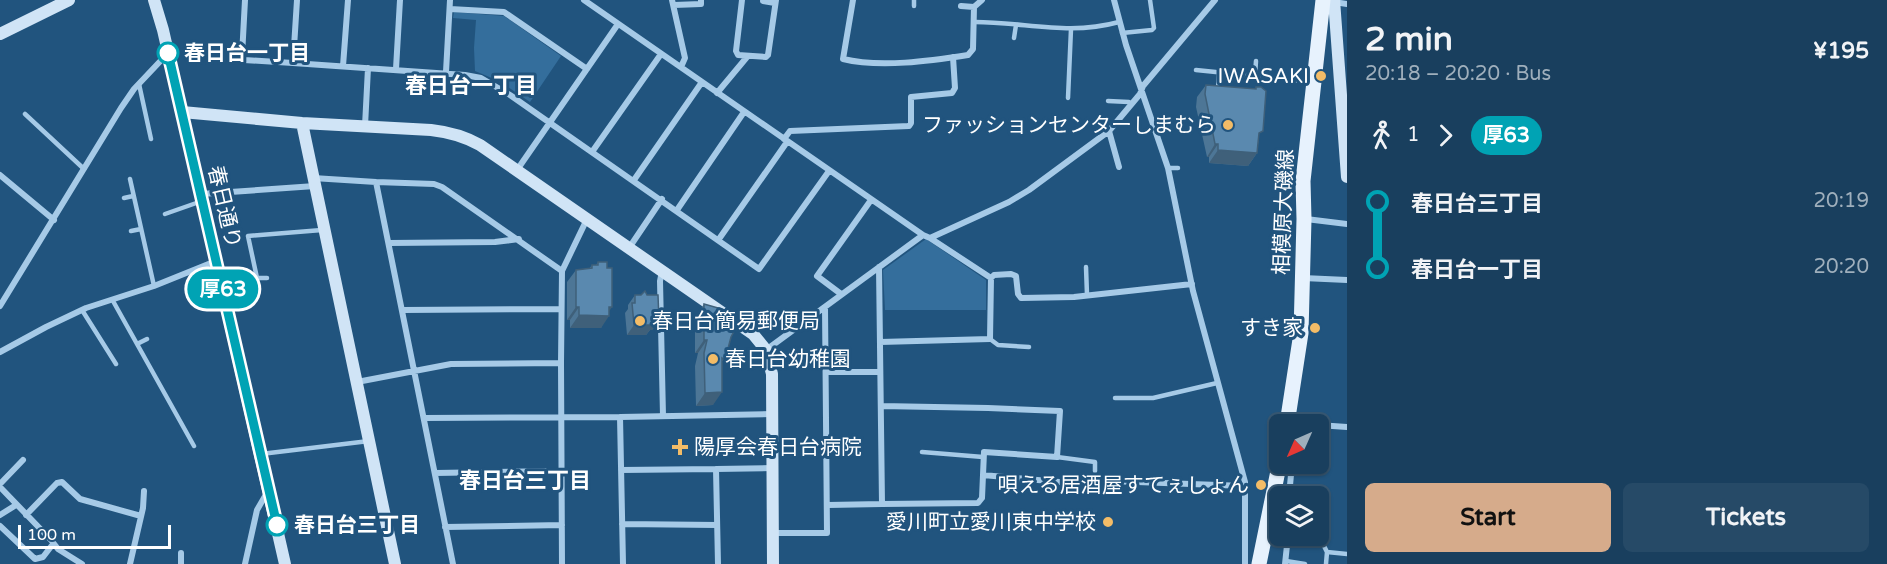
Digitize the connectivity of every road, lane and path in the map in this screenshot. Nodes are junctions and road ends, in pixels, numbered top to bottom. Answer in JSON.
{"nodes":[{"id":1,"x":69,"y":0,"type":"edge"},
{"id":2,"x":154,"y":0,"type":"edge"},
{"id":3,"x":245,"y":0,"type":"edge"},
{"id":4,"x":297,"y":0,"type":"edge"},
{"id":5,"x":348,"y":0,"type":"edge"},
{"id":6,"x":400,"y":0,"type":"edge"},
{"id":7,"x":450,"y":0,"type":"edge"},
{"id":8,"x":584,"y":0,"type":"edge"},
{"id":9,"x":701,"y":0,"type":"edge"},
{"id":10,"x":742,"y":0,"type":"edge"},
{"id":11,"x":853,"y":0,"type":"edge"},
{"id":12,"x":982,"y":0,"type":"edge"},
{"id":13,"x":1114,"y":0,"type":"edge"},
{"id":14,"x":1150,"y":0,"type":"edge"},
{"id":15,"x":1215,"y":0,"type":"edge"},
{"id":16,"x":763,"y":1,"type":"edge"},
{"id":17,"x":776,"y":1,"type":"edge"},
{"id":18,"x":1335,"y":1,"type":"edge"},
{"id":19,"x":673,"y":3,"type":"edge"},
{"id":20,"x":46,"y":5,"type":"edge"},
{"id":21,"x":961,"y":6,"type":"dead end"},
{"id":22,"x":974,"y":7,"type":"junction"},
{"id":23,"x":450,"y":9,"type":"junction"},
{"id":24,"x":975,"y":22,"type":"junction"},
{"id":25,"x":1119,"y":22,"type":"junction"},
{"id":26,"x":618,"y":24,"type":"junction"},
{"id":27,"x":1016,"y":25,"type":"junction"},
{"id":28,"x":1071,"y":29,"type":"junction"},
{"id":29,"x":1122,"y":33,"type":"junction"},
{"id":30,"x":0,"y":34,"type":"edge"},
{"id":31,"x":1014,"y":38,"type":"dead end"},
{"id":32,"x":168,"y":53,"type":"junction"},
{"id":33,"x":661,"y":54,"type":"junction"},
{"id":34,"x":747,"y":57,"type":"junction"},
{"id":35,"x":953,"y":57,"type":"junction"},
{"id":36,"x":843,"y":59,"type":"junction"},
{"id":37,"x":835,"y":60,"type":"dead end"},
{"id":38,"x":1256,"y":61,"type":"dead end"},
{"id":39,"x":294,"y":63,"type":"junction"},
{"id":40,"x":344,"y":66,"type":"junction"},
{"id":41,"x":681,"y":67,"type":"junction"},
{"id":42,"x":368,"y":68,"type":"junction"},
{"id":43,"x":396,"y":69,"type":"junction"},
{"id":44,"x":587,"y":69,"type":"junction"},
{"id":45,"x":1196,"y":70,"type":"dead end"},
{"id":46,"x":446,"y":72,"type":"junction"},
{"id":47,"x":1219,"y":72,"type":"junction"},
{"id":48,"x":1255,"y":76,"type":"junction"},
{"id":49,"x":702,"y":82,"type":"junction"},
{"id":50,"x":1314,"y":82,"type":"junction"},
{"id":51,"x":139,"y":84,"type":"junction"},
{"id":52,"x":1068,"y":89,"type":"junction"},
{"id":53,"x":1141,"y":89,"type":"junction"},
{"id":54,"x":1076,"y":90,"type":"dead end"},
{"id":55,"x":1218,"y":90,"type":"edge"},
{"id":56,"x":717,"y":93,"type":"junction"},
{"id":57,"x":1068,"y":98,"type":"dead end"},
{"id":58,"x":1108,"y":101,"type":"dead end"},
{"id":59,"x":1132,"y":104,"type":"junction"},
{"id":60,"x":182,"y":112,"type":"junction"},
{"id":61,"x":744,"y":112,"type":"junction"},
{"id":62,"x":26,"y":114,"type":"dead end"},
{"id":63,"x":550,"y":122,"type":"junction"},
{"id":64,"x":302,"y":123,"type":"junction"},
{"id":65,"x":1154,"y":124,"type":"junction"},
{"id":66,"x":1164,"y":124,"type":"dead end"},
{"id":67,"x":365,"y":126,"type":"junction"},
{"id":68,"x":148,"y":127,"type":"junction"},
{"id":69,"x":140,"y":129,"type":"dead end"},
{"id":70,"x":1109,"y":131,"type":"junction"},
{"id":71,"x":151,"y":139,"type":"dead end"},
{"id":72,"x":785,"y":140,"type":"junction"},
{"id":73,"x":592,"y":152,"type":"junction"},
{"id":74,"x":1347,"y":166,"type":"edge"},
{"id":75,"x":1119,"y":167,"type":"dead end"},
{"id":76,"x":1168,"y":168,"type":"junction"},
{"id":77,"x":1178,"y":168,"type":"dead end"},
{"id":78,"x":84,"y":169,"type":"junction"},
{"id":79,"x":517,"y":171,"type":"junction"},
{"id":80,"x":829,"y":171,"type":"junction"},
{"id":81,"x":0,"y":175,"type":"edge"},
{"id":82,"x":1347,"y":177,"type":"edge"},
{"id":83,"x":130,"y":179,"type":"dead end"},
{"id":84,"x":634,"y":180,"type":"junction"},
{"id":85,"x":314,"y":182,"type":"junction"},
{"id":86,"x":376,"y":182,"type":"junction"},
{"id":87,"x":133,"y":196,"type":"junction"},
{"id":88,"x":124,"y":198,"type":"dead end"},
{"id":89,"x":202,"y":198,"type":"junction"},
{"id":90,"x":662,"y":200,"type":"junction"},
{"id":91,"x":871,"y":200,"type":"junction"},
{"id":92,"x":677,"y":210,"type":"junction"},
{"id":93,"x":165,"y":214,"type":"dead end"},
{"id":94,"x":588,"y":219,"type":"junction"},
{"id":95,"x":1304,"y":219,"type":"junction"},
{"id":96,"x":54,"y":220,"type":"junction"},
{"id":97,"x":1347,"y":224,"type":"edge"},
{"id":98,"x":246,"y":227,"type":"dead end"},
{"id":99,"x":141,"y":229,"type":"junction"},
{"id":100,"x":324,"y":230,"type":"junction"},
{"id":101,"x":131,"y":231,"type":"dead end"},
{"id":102,"x":923,"y":235,"type":"junction"},
{"id":103,"x":248,"y":236,"type":"junction"},
{"id":104,"x":930,"y":238,"type":"junction"},
{"id":105,"x":519,"y":239,"type":"junction"},
{"id":106,"x":719,"y":239,"type":"junction"},
{"id":107,"x":389,"y":243,"type":"junction"},
{"id":108,"x":629,"y":248,"type":"junction"},
{"id":109,"x":216,"y":261,"type":"junction"},
{"id":110,"x":879,"y":267,"type":"junction"},
{"id":111,"x":1086,"y":267,"type":"dead end"},
{"id":112,"x":562,"y":271,"type":"junction"},
{"id":113,"x":662,"y":271,"type":"junction"},
{"id":114,"x":257,"y":278,"type":"junction"},
{"id":115,"x":267,"y":278,"type":"dead end"},
{"id":116,"x":991,"y":278,"type":"junction"},
{"id":117,"x":1303,"y":278,"type":"junction"},
{"id":118,"x":1347,"y":280,"type":"edge"},
{"id":119,"x":221,"y":281,"type":"junction"},
{"id":120,"x":1192,"y":284,"type":"junction"},
{"id":121,"x":154,"y":286,"type":"junction"},
{"id":122,"x":841,"y":294,"type":"junction"},
{"id":123,"x":1087,"y":295,"type":"junction"},
{"id":124,"x":1,"y":301,"type":"edge"},
{"id":125,"x":113,"y":301,"type":"junction"},
{"id":126,"x":825,"y":307,"type":"junction"},
{"id":127,"x":561,"y":309,"type":"junction"},
{"id":128,"x":82,"y":310,"type":"junction"},
{"id":129,"x":403,"y":310,"type":"junction"},
{"id":130,"x":147,"y":339,"type":"dead end"},
{"id":131,"x":990,"y":339,"type":"junction"},
{"id":132,"x":880,"y":342,"type":"junction"},
{"id":133,"x":137,"y":344,"type":"junction"},
{"id":134,"x":1029,"y":347,"type":"dead end"},
{"id":135,"x":766,"y":350,"type":"junction"},
{"id":136,"x":0,"y":352,"type":"edge"},
{"id":137,"x":111,"y":356,"type":"junction"},
{"id":138,"x":105,"y":360,"type":"dead end"},
{"id":139,"x":561,"y":363,"type":"junction"},
{"id":140,"x":116,"y":364,"type":"dead end"},
{"id":141,"x":414,"y":370,"type":"junction"},
{"id":142,"x":827,"y":372,"type":"junction"},
{"id":143,"x":880,"y":372,"type":"junction"},
{"id":144,"x":356,"y":382,"type":"junction"},
{"id":145,"x":1217,"y":383,"type":"junction"},
{"id":146,"x":1115,"y":398,"type":"dead end"},
{"id":147,"x":881,"y":406,"type":"junction"},
{"id":148,"x":772,"y":414,"type":"junction"},
{"id":149,"x":1288,"y":414,"type":"edge"},
{"id":150,"x":663,"y":416,"type":"junction"},
{"id":151,"x":562,"y":417,"type":"junction"},
{"id":152,"x":620,"y":417,"type":"junction"},
{"id":153,"x":424,"y":418,"type":"junction"},
{"id":154,"x":1329,"y":426,"type":"edge"},
{"id":155,"x":1347,"y":427,"type":"edge"},
{"id":156,"x":369,"y":441,"type":"junction"},
{"id":157,"x":194,"y":446,"type":"dead end"},
{"id":158,"x":922,"y":452,"type":"dead end"},
{"id":159,"x":261,"y":454,"type":"junction"},
{"id":160,"x":983,"y":457,"type":"junction"},
{"id":161,"x":1057,"y":457,"type":"junction"},
{"id":162,"x":23,"y":460,"type":"dead end"},
{"id":163,"x":772,"y":468,"type":"junction"},
{"id":164,"x":621,"y":470,"type":"junction"},
{"id":165,"x":716,"y":470,"type":"junction"},
{"id":166,"x":561,"y":471,"type":"junction"},
{"id":167,"x":1095,"y":471,"type":"dead end"},
{"id":168,"x":435,"y":473,"type":"junction"},
{"id":169,"x":1277,"y":474,"type":"edge"},
{"id":170,"x":983,"y":475,"type":"junction"},
{"id":171,"x":0,"y":486,"type":"edge"},
{"id":172,"x":1245,"y":486,"type":"junction"},
{"id":173,"x":269,"y":488,"type":"junction"},
{"id":174,"x":144,"y":491,"type":"dead end"},
{"id":175,"x":882,"y":504,"type":"junction"},
{"id":176,"x":16,"y":505,"type":"junction"},
{"id":177,"x":828,"y":505,"type":"junction"},
{"id":178,"x":0,"y":515,"type":"edge"},
{"id":179,"x":26,"y":515,"type":"junction"},
{"id":180,"x":141,"y":516,"type":"junction"},
{"id":181,"x":622,"y":524,"type":"junction"},
{"id":182,"x":562,"y":525,"type":"junction"},
{"id":183,"x":717,"y":525,"type":"junction"},
{"id":184,"x":0,"y":526,"type":"edge"},
{"id":185,"x":446,"y":527,"type":"junction"},
{"id":186,"x":773,"y":533,"type":"junction"},
{"id":187,"x":52,"y":544,"type":"junction"},
{"id":188,"x":1286,"y":546,"type":"edge"},
{"id":189,"x":1324,"y":546,"type":"edge"},
{"id":190,"x":1327,"y":552,"type":"junction"},
{"id":191,"x":181,"y":553,"type":"dead end"},
{"id":192,"x":1347,"y":554,"type":"edge"},
{"id":193,"x":1285,"y":562,"type":"edge"},
{"id":194,"x":82,"y":564,"type":"edge"},
{"id":195,"x":130,"y":564,"type":"edge"},
{"id":196,"x":181,"y":564,"type":"edge"},
{"id":197,"x":245,"y":564,"type":"edge"},
{"id":198,"x":285,"y":564,"type":"edge"},
{"id":199,"x":395,"y":564,"type":"edge"},
{"id":200,"x":453,"y":564,"type":"edge"},
{"id":201,"x":562,"y":564,"type":"edge"},
{"id":202,"x":622,"y":564,"type":"edge"},
{"id":203,"x":718,"y":564,"type":"edge"},
{"id":204,"x":773,"y":564,"type":"edge"},
{"id":205,"x":1245,"y":564,"type":"edge"},
{"id":206,"x":1259,"y":564,"type":"edge"},
{"id":207,"x":1305,"y":564,"type":"edge"},
{"id":208,"x":1326,"y":564,"type":"edge"}],
"edges":[{"from":1,"to":20,"type":"street"},
{"from":2,"to":32,"type":"street","name":"春日通り"},
{"from":3,"to":39,"type":"street"},
{"from":4,"to":39,"type":"street"},
{"from":5,"to":40,"type":"street"},
{"from":6,"to":43,"type":"street"},
{"from":7,"to":23,"type":"street"},
{"from":8,"to":26,"type":"street"},
{"from":9,"to":19,"type":"street"},
{"from":10,"to":34,"type":"street"},
{"from":11,"to":36,"type":"street"},
{"from":12,"to":22,"type":"street"},
{"from":13,"to":25,"type":"street"},
{"from":14,"to":29,"type":"lane"},
{"from":15,"to":53,"type":"street"},
{"from":16,"to":17,"type":"street"},
{"from":17,"to":34,"type":"street"},
{"from":18,"to":50,"type":"main road","name":"相模原大磯線"},
{"from":18,"to":74,"type":"street"},
{"from":19,"to":41,"type":"street"},
{"from":20,"to":30,"type":"street"},
{"from":21,"to":22,"type":"street"},
{"from":22,"to":24,"type":"street"},
{"from":23,"to":44,"type":"street"},
{"from":23,"to":46,"type":"street"},
{"from":24,"to":27,"type":"lane"},
{"from":24,"to":35,"type":"street"},
{"from":25,"to":28,"type":"lane"},
{"from":25,"to":29,"type":"street"},
{"from":26,"to":33,"type":"street"},
{"from":26,"to":44,"type":"street"},
{"from":27,"to":28,"type":"lane"},
{"from":27,"to":31,"type":"lane"},
{"from":28,"to":52,"type":"lane"},
{"from":29,"to":53,"type":"street"},
{"from":32,"to":51,"type":"street"},
{"from":32,"to":60,"type":"street","name":"春日通り"},
{"from":33,"to":41,"type":"street"},
{"from":33,"to":73,"type":"street"},
{"from":34,"to":56,"type":"street"},
{"from":35,"to":36,"type":"street"},
{"from":35,"to":72,"type":"street"},
{"from":36,"to":37,"type":"street"},
{"from":38,"to":48,"type":"lane"},
{"from":39,"to":40,"type":"street"},
{"from":40,"to":42,"type":"street"},
{"from":41,"to":49,"type":"street"},
{"from":42,"to":43,"type":"street"},
{"from":42,"to":67,"type":"street"},
{"from":43,"to":46,"type":"street"},
{"from":44,"to":63,"type":"street"},
{"from":45,"to":47,"type":"lane"},
{"from":46,"to":63,"type":"street"},
{"from":47,"to":48,"type":"lane"},
{"from":47,"to":55,"type":"lane"},
{"from":48,"to":50,"type":"lane"},
{"from":49,"to":56,"type":"street"},
{"from":49,"to":84,"type":"street"},
{"from":50,"to":95,"type":"main road","name":"相模原大磯線"},
{"from":51,"to":68,"type":"lane"},
{"from":51,"to":78,"type":"street"},
{"from":52,"to":54,"type":"lane"},
{"from":52,"to":57,"type":"lane"},
{"from":53,"to":59,"type":"street"},
{"from":53,"to":65,"type":"street"},
{"from":56,"to":61,"type":"street"},
{"from":58,"to":59,"type":"lane"},
{"from":59,"to":70,"type":"street"},
{"from":60,"to":64,"type":"street"},
{"from":60,"to":89,"type":"street","name":"春日通り"},
{"from":61,"to":72,"type":"street"},
{"from":61,"to":92,"type":"street"},
{"from":62,"to":78,"type":"lane"},
{"from":63,"to":73,"type":"street"},
{"from":63,"to":79,"type":"street"},
{"from":64,"to":67,"type":"street"},
{"from":64,"to":85,"type":"street"},
{"from":65,"to":66,"type":"lane"},
{"from":65,"to":76,"type":"street"},
{"from":67,"to":79,"type":"street"},
{"from":68,"to":69,"type":"lane"},
{"from":68,"to":71,"type":"lane"},
{"from":70,"to":75,"type":"street"},
{"from":70,"to":104,"type":"street"},
{"from":72,"to":80,"type":"street"},
{"from":72,"to":106,"type":"street"},
{"from":73,"to":84,"type":"street"},
{"from":74,"to":82,"type":"street"},
{"from":76,"to":77,"type":"lane"},
{"from":76,"to":120,"type":"street"},
{"from":78,"to":96,"type":"street"},
{"from":79,"to":94,"type":"street"},
{"from":80,"to":91,"type":"street"},
{"from":80,"to":106,"type":"street"},
{"from":81,"to":96,"type":"street"},
{"from":83,"to":87,"type":"lane"},
{"from":84,"to":90,"type":"street"},
{"from":85,"to":86,"type":"street"},
{"from":85,"to":89,"type":"street"},
{"from":85,"to":100,"type":"street"},
{"from":86,"to":105,"type":"street"},
{"from":86,"to":107,"type":"street"},
{"from":87,"to":88,"type":"lane"},
{"from":87,"to":99,"type":"lane"},
{"from":89,"to":93,"type":"lane"},
{"from":89,"to":109,"type":"street","name":"春日通り"},
{"from":90,"to":92,"type":"street"},
{"from":90,"to":108,"type":"street"},
{"from":91,"to":102,"type":"street"},
{"from":91,"to":122,"type":"street"},
{"from":92,"to":106,"type":"street"},
{"from":94,"to":108,"type":"street"},
{"from":94,"to":112,"type":"street"},
{"from":95,"to":97,"type":"street"},
{"from":95,"to":117,"type":"main road","name":"相模原大磯線"},
{"from":96,"to":124,"type":"street"},
{"from":98,"to":103,"type":"lane"},
{"from":99,"to":101,"type":"lane"},
{"from":99,"to":121,"type":"lane"},
{"from":100,"to":103,"type":"lane"},
{"from":100,"to":144,"type":"street"},
{"from":102,"to":104,"type":"street"},
{"from":102,"to":110,"type":"street"},
{"from":103,"to":114,"type":"lane"},
{"from":104,"to":116,"type":"street"},
{"from":105,"to":107,"type":"street"},
{"from":105,"to":112,"type":"street"},
{"from":107,"to":129,"type":"street"},
{"from":108,"to":113,"type":"street"},
{"from":109,"to":119,"type":"street","name":"春日通り"},
{"from":109,"to":121,"type":"street"},
{"from":110,"to":122,"type":"street"},
{"from":110,"to":132,"type":"street"},
{"from":111,"to":123,"type":"lane"},
{"from":112,"to":127,"type":"street"},
{"from":113,"to":135,"type":"street"},
{"from":113,"to":150,"type":"street"},
{"from":114,"to":115,"type":"lane"},
{"from":114,"to":119,"type":"lane"},
{"from":116,"to":123,"type":"street"},
{"from":116,"to":131,"type":"street"},
{"from":117,"to":118,"type":"street"},
{"from":117,"to":149,"type":"main road","name":"相模原大磯線"},
{"from":119,"to":159,"type":"street","name":"春日通り"},
{"from":120,"to":123,"type":"street"},
{"from":120,"to":145,"type":"street"},
{"from":121,"to":125,"type":"street"},
{"from":122,"to":126,"type":"street"},
{"from":125,"to":128,"type":"street"},
{"from":125,"to":133,"type":"lane"},
{"from":126,"to":135,"type":"street"},
{"from":126,"to":142,"type":"street"},
{"from":127,"to":129,"type":"street"},
{"from":127,"to":139,"type":"street"},
{"from":128,"to":136,"type":"street"},
{"from":128,"to":137,"type":"lane"},
{"from":129,"to":141,"type":"street"},
{"from":130,"to":133,"type":"lane"},
{"from":131,"to":132,"type":"street"},
{"from":131,"to":134,"type":"lane"},
{"from":132,"to":143,"type":"street"},
{"from":133,"to":157,"type":"lane"},
{"from":135,"to":148,"type":"street"},
{"from":137,"to":138,"type":"lane"},
{"from":137,"to":140,"type":"lane"},
{"from":139,"to":141,"type":"street"},
{"from":139,"to":151,"type":"street"},
{"from":141,"to":144,"type":"street"},
{"from":141,"to":153,"type":"street"},
{"from":142,"to":143,"type":"street"},
{"from":142,"to":177,"type":"street"},
{"from":143,"to":147,"type":"street"},
{"from":144,"to":156,"type":"street"},
{"from":145,"to":146,"type":"lane"},
{"from":145,"to":172,"type":"street"},
{"from":147,"to":161,"type":"street"},
{"from":147,"to":175,"type":"street"},
{"from":148,"to":150,"type":"street"},
{"from":148,"to":163,"type":"street"},
{"from":150,"to":152,"type":"street"},
{"from":151,"to":152,"type":"street"},
{"from":151,"to":153,"type":"street"},
{"from":151,"to":166,"type":"street"},
{"from":152,"to":164,"type":"street"},
{"from":153,"to":168,"type":"street"},
{"from":154,"to":155,"type":"street"},
{"from":156,"to":159,"type":"lane"},
{"from":156,"to":199,"type":"street"},
{"from":158,"to":160,"type":"lane"},
{"from":159,"to":173,"type":"street","name":"春日通り"},
{"from":160,"to":161,"type":"street"},
{"from":160,"to":170,"type":"street"},
{"from":161,"to":167,"type":"lane"},
{"from":162,"to":171,"type":"street"},
{"from":163,"to":165,"type":"street"},
{"from":163,"to":186,"type":"street"},
{"from":164,"to":165,"type":"street"},
{"from":164,"to":181,"type":"street"},
{"from":165,"to":183,"type":"street"},
{"from":166,"to":168,"type":"street"},
{"from":166,"to":182,"type":"street"},
{"from":168,"to":185,"type":"street"},
{"from":169,"to":206,"type":"main road"},
{"from":170,"to":172,"type":"street"},
{"from":170,"to":175,"type":"street"},
{"from":171,"to":176,"type":"street"},
{"from":172,"to":205,"type":"street"},
{"from":173,"to":197,"type":"street"},
{"from":173,"to":198,"type":"street","name":"春日通り"},
{"from":174,"to":180,"type":"street"},
{"from":175,"to":177,"type":"street"},
{"from":176,"to":178,"type":"street"},
{"from":176,"to":179,"type":"street"},
{"from":177,"to":186,"type":"street"},
{"from":179,"to":180,"type":"street"},
{"from":179,"to":187,"type":"street"},
{"from":180,"to":195,"type":"street"},
{"from":181,"to":183,"type":"street"},
{"from":181,"to":202,"type":"street"},
{"from":182,"to":185,"type":"street"},
{"from":182,"to":201,"type":"street"},
{"from":183,"to":203,"type":"street"},
{"from":184,"to":187,"type":"street"},
{"from":185,"to":200,"type":"street"},
{"from":186,"to":204,"type":"street"},
{"from":187,"to":194,"type":"street"},
{"from":188,"to":193,"type":"street"},
{"from":189,"to":190,"type":"lane"},
{"from":190,"to":192,"type":"lane"},
{"from":190,"to":208,"type":"lane"},
{"from":191,"to":196,"type":"street"},
{"from":193,"to":207,"type":"lane"}]}
